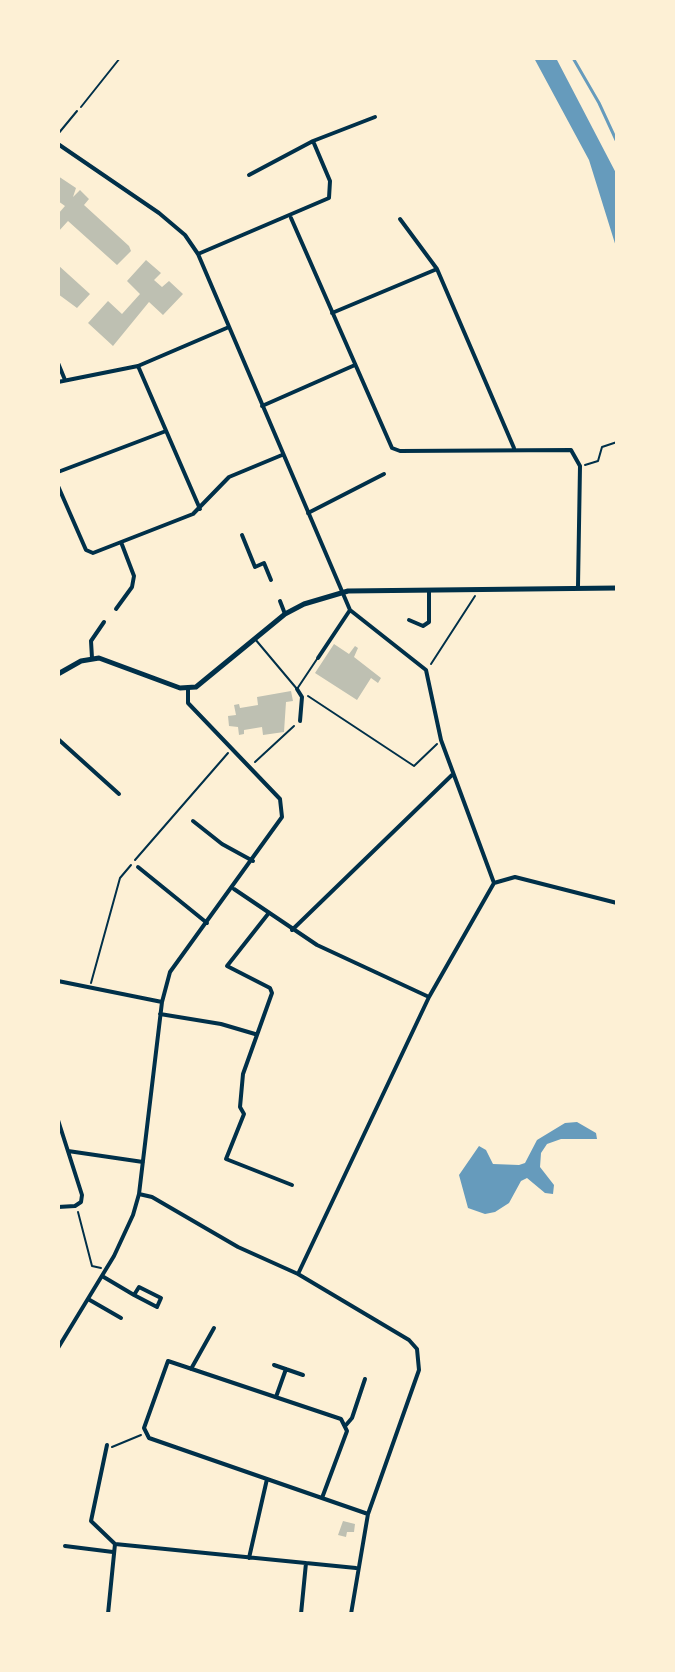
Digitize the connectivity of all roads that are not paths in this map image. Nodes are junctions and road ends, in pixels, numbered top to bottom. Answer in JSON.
{"nodes":[{"id":1,"x":77,"y":111,"type":"road end"},
{"id":2,"x":375,"y":117,"type":"dead end"},
{"id":3,"x":58,"y":134,"type":"edge"},
{"id":4,"x":313,"y":141,"type":"junction"},
{"id":5,"x":58,"y":144,"type":"edge"},
{"id":6,"x":249,"y":175,"type":"dead end"},
{"id":7,"x":291,"y":218,"type":"junction"},
{"id":8,"x":400,"y":219,"type":"dead end"},
{"id":9,"x":198,"y":254,"type":"junction"},
{"id":10,"x":437,"y":269,"type":"junction"},
{"id":11,"x":332,"y":313,"type":"junction"},
{"id":12,"x":229,"y":327,"type":"junction"},
{"id":13,"x":58,"y":363,"type":"edge"},
{"id":14,"x":355,"y":365,"type":"junction"},
{"id":15,"x":138,"y":366,"type":"junction"},
{"id":16,"x":65,"y":380,"type":"junction"},
{"id":17,"x":58,"y":382,"type":"edge"},
{"id":18,"x":262,"y":406,"type":"junction"},
{"id":19,"x":166,"y":431,"type":"junction"},
{"id":20,"x":514,"y":448,"type":"junction"},
{"id":21,"x":282,"y":455,"type":"junction"},
{"id":22,"x":58,"y":472,"type":"edge"},
{"id":23,"x":384,"y":474,"type":"dead end"},
{"id":24,"x":58,"y":486,"type":"edge"},
{"id":25,"x":64,"y":501,"type":"junction"},
{"id":26,"x":58,"y":504,"type":"edge"},
{"id":27,"x":200,"y":509,"type":"junction"},
{"id":28,"x":308,"y":513,"type":"junction"},
{"id":29,"x":242,"y":535,"type":"dead end"},
{"id":30,"x":121,"y":542,"type":"junction"},
{"id":31,"x":271,"y":580,"type":"dead end"},
{"id":32,"x":578,"y":586,"type":"junction"},
{"id":33,"x":429,"y":588,"type":"junction"},
{"id":34,"x":616,"y":588,"type":"edge"},
{"id":35,"x":340,"y":593,"type":"junction"},
{"id":36,"x":280,"y":601,"type":"dead end"},
{"id":37,"x":116,"y":609,"type":"dead end"},
{"id":38,"x":350,"y":610,"type":"junction"},
{"id":39,"x":285,"y":614,"type":"junction"},
{"id":40,"x":409,"y":620,"type":"dead end"},
{"id":41,"x":104,"y":622,"type":"dead end"},
{"id":42,"x":254,"y":637,"type":"junction"},
{"id":43,"x":92,"y":658,"type":"junction"},
{"id":44,"x":318,"y":658,"type":"joint"},
{"id":45,"x":58,"y":674,"type":"edge"},
{"id":46,"x":188,"y":689,"type":"junction"},
{"id":47,"x":297,"y":689,"type":"junction"},
{"id":48,"x":300,"y":721,"type":"road end"},
{"id":49,"x":58,"y":739,"type":"edge"},
{"id":50,"x":452,"y":775,"type":"junction"},
{"id":51,"x":119,"y":794,"type":"dead end"},
{"id":52,"x":193,"y":821,"type":"dead end"},
{"id":53,"x":253,"y":861,"type":"junction"},
{"id":54,"x":138,"y":867,"type":"dead end"},
{"id":55,"x":494,"y":883,"type":"junction"},
{"id":56,"x":234,"y":889,"type":"junction"},
{"id":57,"x":617,"y":903,"type":"edge"},
{"id":58,"x":268,"y":914,"type":"junction"},
{"id":59,"x":207,"y":923,"type":"junction"},
{"id":60,"x":292,"y":930,"type":"junction"},
{"id":61,"x":58,"y":981,"type":"edge"},
{"id":62,"x":429,"y":997,"type":"junction"},
{"id":63,"x":162,"y":1002,"type":"junction"},
{"id":64,"x":160,"y":1014,"type":"junction"},
{"id":65,"x":255,"y":1034,"type":"junction"},
{"id":66,"x":58,"y":1120,"type":"edge"},
{"id":67,"x":68,"y":1151,"type":"junction"},
{"id":68,"x":143,"y":1162,"type":"junction"},
{"id":69,"x":292,"y":1185,"type":"dead end"},
{"id":70,"x":139,"y":1194,"type":"junction"},
{"id":71,"x":58,"y":1207,"type":"edge"},
{"id":72,"x":298,"y":1274,"type":"junction"},
{"id":73,"x":102,"y":1276,"type":"junction"},
{"id":74,"x":134,"y":1295,"type":"junction"},
{"id":75,"x":88,"y":1299,"type":"junction"},
{"id":76,"x":121,"y":1318,"type":"dead end"},
{"id":77,"x":214,"y":1328,"type":"dead end"},
{"id":78,"x":58,"y":1348,"type":"edge"},
{"id":79,"x":274,"y":1365,"type":"dead end"},
{"id":80,"x":191,"y":1369,"type":"junction"},
{"id":81,"x":286,"y":1369,"type":"junction"},
{"id":82,"x":303,"y":1375,"type":"dead end"},
{"id":83,"x":365,"y":1379,"type":"dead end"},
{"id":84,"x":276,"y":1397,"type":"junction"},
{"id":85,"x":346,"y":1425,"type":"junction"},
{"id":86,"x":107,"y":1445,"type":"road end"},
{"id":87,"x":267,"y":1479,"type":"junction"},
{"id":88,"x":322,"y":1498,"type":"junction"},
{"id":89,"x":368,"y":1514,"type":"junction"},
{"id":90,"x":115,"y":1544,"type":"junction"},
{"id":91,"x":65,"y":1546,"type":"dead end"},
{"id":92,"x":113,"y":1552,"type":"junction"},
{"id":93,"x":249,"y":1558,"type":"junction"},
{"id":94,"x":306,"y":1563,"type":"junction"},
{"id":95,"x":356,"y":1568,"type":"junction"},
{"id":96,"x":108,"y":1614,"type":"edge"},
{"id":97,"x":301,"y":1614,"type":"edge"},
{"id":98,"x":351,"y":1614,"type":"edge"}],
"edges":[{"from":1,"to":3,"type":"lane"},
{"from":2,"to":4,"type":"street"},
{"from":4,"to":6,"type":"street"},
{"from":4,"to":7,"type":"street"},
{"from":5,"to":9,"type":"street"},
{"from":7,"to":9,"type":"street"},
{"from":7,"to":11,"type":"street"},
{"from":8,"to":10,"type":"street"},
{"from":9,"to":12,"type":"street"},
{"from":10,"to":11,"type":"street"},
{"from":10,"to":20,"type":"street"},
{"from":11,"to":14,"type":"street"},
{"from":12,"to":15,"type":"street"},
{"from":12,"to":18,"type":"street"},
{"from":13,"to":16,"type":"street"},
{"from":14,"to":18,"type":"street"},
{"from":14,"to":20,"type":"street"},
{"from":15,"to":16,"type":"street"},
{"from":15,"to":19,"type":"street"},
{"from":16,"to":17,"type":"street"},
{"from":18,"to":21,"type":"street"},
{"from":19,"to":22,"type":"street"},
{"from":19,"to":27,"type":"street"},
{"from":20,"to":32,"type":"street"},
{"from":21,"to":27,"type":"street"},
{"from":21,"to":28,"type":"street"},
{"from":23,"to":28,"type":"street"},
{"from":24,"to":25,"type":"street"},
{"from":25,"to":26,"type":"street"},
{"from":25,"to":30,"type":"street"},
{"from":27,"to":30,"type":"street"},
{"from":28,"to":35,"type":"street"},
{"from":29,"to":31,"type":"street"},
{"from":30,"to":37,"type":"street"},
{"from":32,"to":33,"type":"street"},
{"from":32,"to":34,"type":"street"},
{"from":33,"to":35,"type":"street"},
{"from":33,"to":40,"type":"street"},
{"from":35,"to":38,"type":"street"},
{"from":35,"to":39,"type":"street"},
{"from":36,"to":39,"type":"street"},
{"from":38,"to":44,"type":"street"},
{"from":38,"to":50,"type":"street"},
{"from":39,"to":42,"type":"street"},
{"from":41,"to":43,"type":"street"},
{"from":42,"to":46,"type":"street"},
{"from":42,"to":47,"type":"lane"},
{"from":43,"to":45,"type":"street"},
{"from":43,"to":46,"type":"street"},
{"from":44,"to":47,"type":"lane"},
{"from":46,"to":53,"type":"street"},
{"from":47,"to":48,"type":"street"},
{"from":49,"to":51,"type":"street"},
{"from":50,"to":55,"type":"street"},
{"from":50,"to":60,"type":"street"},
{"from":52,"to":53,"type":"street"},
{"from":53,"to":56,"type":"street"},
{"from":54,"to":59,"type":"street"},
{"from":55,"to":57,"type":"street"},
{"from":55,"to":62,"type":"street"},
{"from":56,"to":58,"type":"street"},
{"from":56,"to":59,"type":"street"},
{"from":58,"to":60,"type":"street"},
{"from":58,"to":65,"type":"street"},
{"from":59,"to":63,"type":"street"},
{"from":60,"to":62,"type":"street"},
{"from":61,"to":63,"type":"street"},
{"from":62,"to":72,"type":"street"},
{"from":63,"to":64,"type":"street"},
{"from":64,"to":65,"type":"street"},
{"from":64,"to":68,"type":"street"},
{"from":65,"to":69,"type":"street"},
{"from":66,"to":67,"type":"street"},
{"from":67,"to":68,"type":"street"},
{"from":67,"to":71,"type":"street"},
{"from":68,"to":70,"type":"street"},
{"from":70,"to":72,"type":"street"},
{"from":70,"to":73,"type":"street"},
{"from":72,"to":89,"type":"street"},
{"from":73,"to":74,"type":"street"},
{"from":73,"to":75,"type":"street"},
{"from":74,"to":74,"type":"street"},
{"from":75,"to":76,"type":"street"},
{"from":75,"to":78,"type":"street"},
{"from":77,"to":80,"type":"street"},
{"from":79,"to":81,"type":"street"},
{"from":80,"to":84,"type":"street"},
{"from":80,"to":87,"type":"street"},
{"from":81,"to":82,"type":"street"},
{"from":81,"to":84,"type":"street"},
{"from":83,"to":85,"type":"street"},
{"from":84,"to":85,"type":"street"},
{"from":85,"to":88,"type":"street"},
{"from":86,"to":90,"type":"street"},
{"from":87,"to":88,"type":"street"},
{"from":87,"to":93,"type":"street"},
{"from":88,"to":89,"type":"street"},
{"from":89,"to":95,"type":"street"},
{"from":90,"to":92,"type":"street"},
{"from":90,"to":93,"type":"street"},
{"from":91,"to":92,"type":"street"},
{"from":92,"to":96,"type":"street"},
{"from":93,"to":94,"type":"street"},
{"from":94,"to":95,"type":"street"},
{"from":94,"to":97,"type":"street"},
{"from":95,"to":98,"type":"street"}]}
